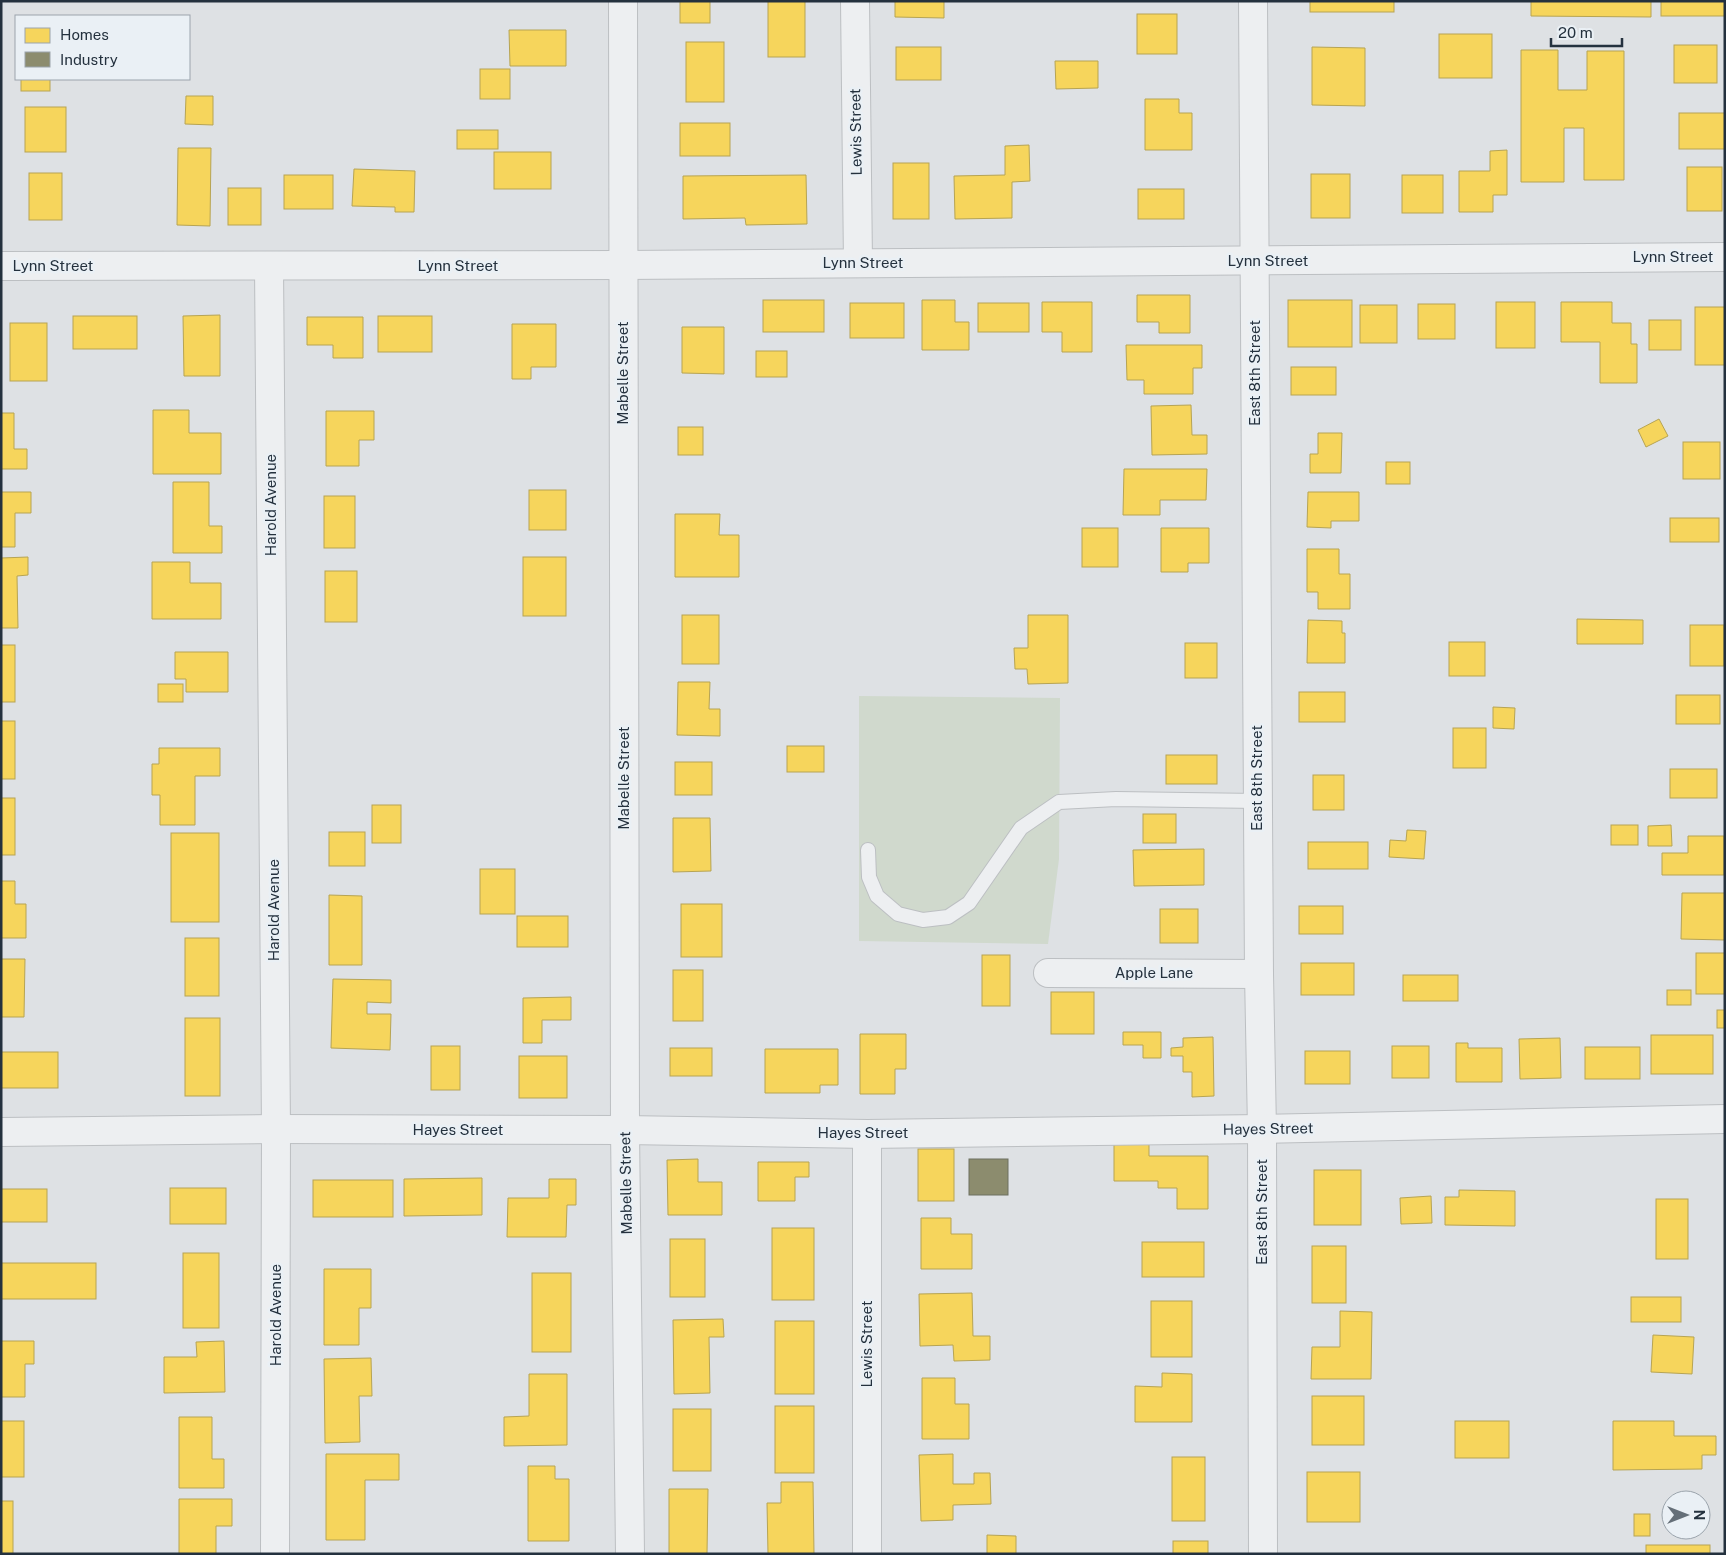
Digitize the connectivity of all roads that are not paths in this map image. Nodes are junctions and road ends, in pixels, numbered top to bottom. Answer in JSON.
{"nodes":[{"id":1,"x":623,"y":1,"type":"edge"},
{"id":2,"x":855,"y":1,"type":"edge"},
{"id":3,"x":1253,"y":1,"type":"edge"},
{"id":4,"x":1725,"y":257,"type":"edge"},
{"id":5,"x":1254,"y":261,"type":"junction"},
{"id":6,"x":858,"y":263,"type":"junction"},
{"id":7,"x":623,"y":265,"type":"junction"},
{"id":8,"x":1,"y":266,"type":"edge"},
{"id":9,"x":269,"y":266,"type":"junction"},
{"id":10,"x":1258,"y":801,"type":"junction"},
{"id":11,"x":868,"y":850,"type":"dead end"},
{"id":12,"x":1048,"y":972,"type":"dead end"},
{"id":13,"x":1259,"y":974,"type":"junction"},
{"id":14,"x":1725,"y":1119,"type":"edge"},
{"id":15,"x":276,"y":1129,"type":"junction"},
{"id":16,"x":1262,"y":1129,"type":"junction"},
{"id":17,"x":625,"y":1130,"type":"junction"},
{"id":18,"x":1,"y":1132,"type":"edge"},
{"id":19,"x":867,"y":1134,"type":"junction"},
{"id":20,"x":275,"y":1554,"type":"edge"},
{"id":21,"x":630,"y":1554,"type":"edge"},
{"id":22,"x":867,"y":1554,"type":"edge"},
{"id":23,"x":1263,"y":1554,"type":"edge"}],
"edges":[{"from":1,"to":7,"type":"street","name":"Mabelle Street"},
{"from":2,"to":6,"type":"street","name":"Lewis Street"},
{"from":3,"to":5,"type":"street","name":"East 8th Street"},
{"from":4,"to":5,"type":"street","name":"Lynn Street"},
{"from":5,"to":6,"type":"street","name":"Lynn Street"},
{"from":5,"to":10,"type":"street","name":"East 8th Street"},
{"from":6,"to":7,"type":"street","name":"Lynn Street"},
{"from":7,"to":9,"type":"street","name":"Lynn Street"},
{"from":7,"to":17,"type":"street","name":"Mabelle Street"},
{"from":8,"to":9,"type":"street","name":"Lynn Street"},
{"from":9,"to":15,"type":"street","name":"Harold Avenue"},
{"from":10,"to":11,"type":"lane"},
{"from":10,"to":13,"type":"street","name":"East 8th Street"},
{"from":12,"to":13,"type":"street","name":"Apple Lane"},
{"from":13,"to":16,"type":"street","name":"East 8th Street"},
{"from":14,"to":16,"type":"street","name":"Hayes Street"},
{"from":15,"to":17,"type":"street","name":"Hayes Street"},
{"from":15,"to":18,"type":"street","name":"Hayes Street"},
{"from":15,"to":20,"type":"street","name":"Harold Avenue"},
{"from":16,"to":19,"type":"street","name":"Hayes Street"},
{"from":16,"to":23,"type":"street","name":"East 8th Street"},
{"from":17,"to":19,"type":"street","name":"Hayes Street"},
{"from":17,"to":21,"type":"street","name":"Mabelle Street"},
{"from":19,"to":22,"type":"street","name":"Lewis Street"}]}
